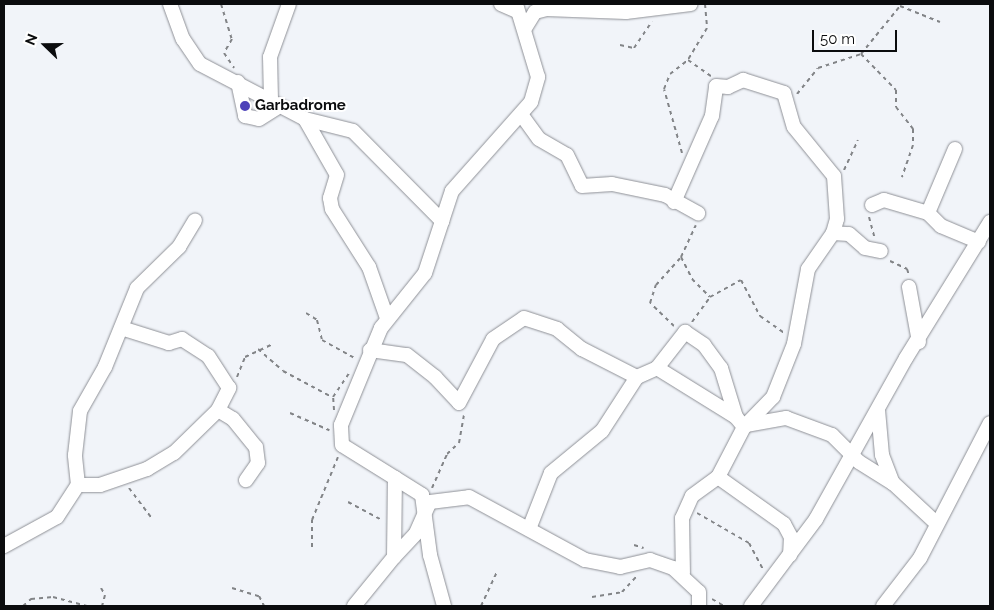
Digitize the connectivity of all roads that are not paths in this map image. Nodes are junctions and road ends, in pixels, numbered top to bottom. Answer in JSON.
{"nodes":[{"id":1,"x":170,"y":4,"type":"edge"},
{"id":2,"x":289,"y":4,"type":"edge"},
{"id":3,"x":501,"y":4,"type":"edge"},
{"id":4,"x":691,"y":4,"type":"edge"},
{"id":5,"x":516,"y":8,"type":"edge"},
{"id":6,"x":526,"y":28,"type":"junction"},
{"id":7,"x":238,"y":82,"type":"junction"},
{"id":8,"x":275,"y":104,"type":"junction"},
{"id":9,"x":522,"y":117,"type":"junction"},
{"id":10,"x":305,"y":119,"type":"junction"},
{"id":11,"x":955,"y":149,"type":"dead end"},
{"id":12,"x":674,"y":202,"type":"junction"},
{"id":13,"x":872,"y":205,"type":"dead end"},
{"id":14,"x":698,"y":213,"type":"road end"},
{"id":15,"x":928,"y":213,"type":"junction"},
{"id":16,"x":195,"y":220,"type":"dead end"},
{"id":17,"x":442,"y":221,"type":"junction"},
{"id":18,"x":990,"y":222,"type":"edge"},
{"id":19,"x":833,"y":233,"type":"junction"},
{"id":20,"x":979,"y":242,"type":"junction"},
{"id":21,"x":881,"y":251,"type":"dead end"},
{"id":22,"x":909,"y":287,"type":"dead end"},
{"id":23,"x":387,"y":318,"type":"junction"},
{"id":24,"x":121,"y":328,"type":"junction"},
{"id":25,"x":918,"y":342,"type":"junction"},
{"id":26,"x":370,"y":350,"type":"junction"},
{"id":27,"x":656,"y":368,"type":"junction"},
{"id":28,"x":638,"y":377,"type":"junction"},
{"id":29,"x":218,"y":410,"type":"junction"},
{"id":30,"x":878,"y":410,"type":"junction"},
{"id":31,"x":742,"y":423,"type":"junction"},
{"id":32,"x":990,"y":423,"type":"edge"},
{"id":33,"x":851,"y":454,"type":"junction"},
{"id":34,"x":395,"y":478,"type":"junction"},
{"id":35,"x":718,"y":478,"type":"junction"},
{"id":36,"x":246,"y":480,"type":"dead end"},
{"id":37,"x":893,"y":483,"type":"junction"},
{"id":38,"x":78,"y":485,"type":"junction"},
{"id":39,"x":427,"y":509,"type":"junction"},
{"id":40,"x":936,"y":523,"type":"junction"},
{"id":41,"x":392,"y":525,"type":"junction"},
{"id":42,"x":528,"y":529,"type":"junction"},
{"id":43,"x":416,"y":533,"type":"junction"},
{"id":44,"x":4,"y":546,"type":"edge"},
{"id":45,"x":790,"y":555,"type":"junction"},
{"id":46,"x":394,"y":557,"type":"junction"},
{"id":47,"x":683,"y":573,"type":"junction"},
{"id":48,"x":354,"y":606,"type":"edge"},
{"id":49,"x":444,"y":606,"type":"edge"},
{"id":50,"x":699,"y":606,"type":"edge"},
{"id":51,"x":751,"y":606,"type":"edge"},
{"id":52,"x":883,"y":606,"type":"edge"}],
"edges":[{"from":1,"to":7,"type":"street"},
{"from":2,"to":8,"type":"street"},
{"from":3,"to":5,"type":"street"},
{"from":4,"to":6,"type":"street"},
{"from":5,"to":6,"type":"street"},
{"from":6,"to":9,"type":"street"},
{"from":7,"to":8,"type":"street"},
{"from":7,"to":8,"type":"street"},
{"from":8,"to":10,"type":"street"},
{"from":9,"to":12,"type":"street"},
{"from":9,"to":17,"type":"street"},
{"from":10,"to":17,"type":"street"},
{"from":10,"to":23,"type":"street"},
{"from":11,"to":15,"type":"street"},
{"from":12,"to":14,"type":"street"},
{"from":12,"to":19,"type":"street"},
{"from":13,"to":15,"type":"street"},
{"from":15,"to":20,"type":"street"},
{"from":16,"to":24,"type":"street"},
{"from":17,"to":23,"type":"street"},
{"from":18,"to":20,"type":"street"},
{"from":19,"to":21,"type":"street"},
{"from":19,"to":31,"type":"street"},
{"from":20,"to":25,"type":"street"},
{"from":22,"to":25,"type":"street"},
{"from":23,"to":26,"type":"street"},
{"from":24,"to":29,"type":"street"},
{"from":24,"to":38,"type":"street"},
{"from":25,"to":30,"type":"street"},
{"from":26,"to":28,"type":"street"},
{"from":26,"to":34,"type":"street"},
{"from":27,"to":28,"type":"street"},
{"from":27,"to":31,"type":"street"},
{"from":27,"to":31,"type":"street"},
{"from":28,"to":42,"type":"street"},
{"from":29,"to":36,"type":"street"},
{"from":29,"to":38,"type":"street"},
{"from":30,"to":33,"type":"street"},
{"from":30,"to":37,"type":"street"},
{"from":31,"to":33,"type":"street"},
{"from":31,"to":35,"type":"street"},
{"from":32,"to":40,"type":"street"},
{"from":33,"to":37,"type":"street"},
{"from":33,"to":45,"type":"street"},
{"from":34,"to":39,"type":"street"},
{"from":34,"to":41,"type":"street"},
{"from":35,"to":45,"type":"street"},
{"from":35,"to":47,"type":"street"},
{"from":37,"to":40,"type":"street"},
{"from":38,"to":44,"type":"street"},
{"from":39,"to":42,"type":"street"},
{"from":39,"to":43,"type":"street"},
{"from":39,"to":49,"type":"street"},
{"from":40,"to":52,"type":"street"},
{"from":41,"to":43,"type":"street"},
{"from":41,"to":46,"type":"street"},
{"from":42,"to":47,"type":"street"},
{"from":43,"to":46,"type":"street"},
{"from":45,"to":51,"type":"street"},
{"from":46,"to":48,"type":"street"},
{"from":47,"to":50,"type":"street"}]}
